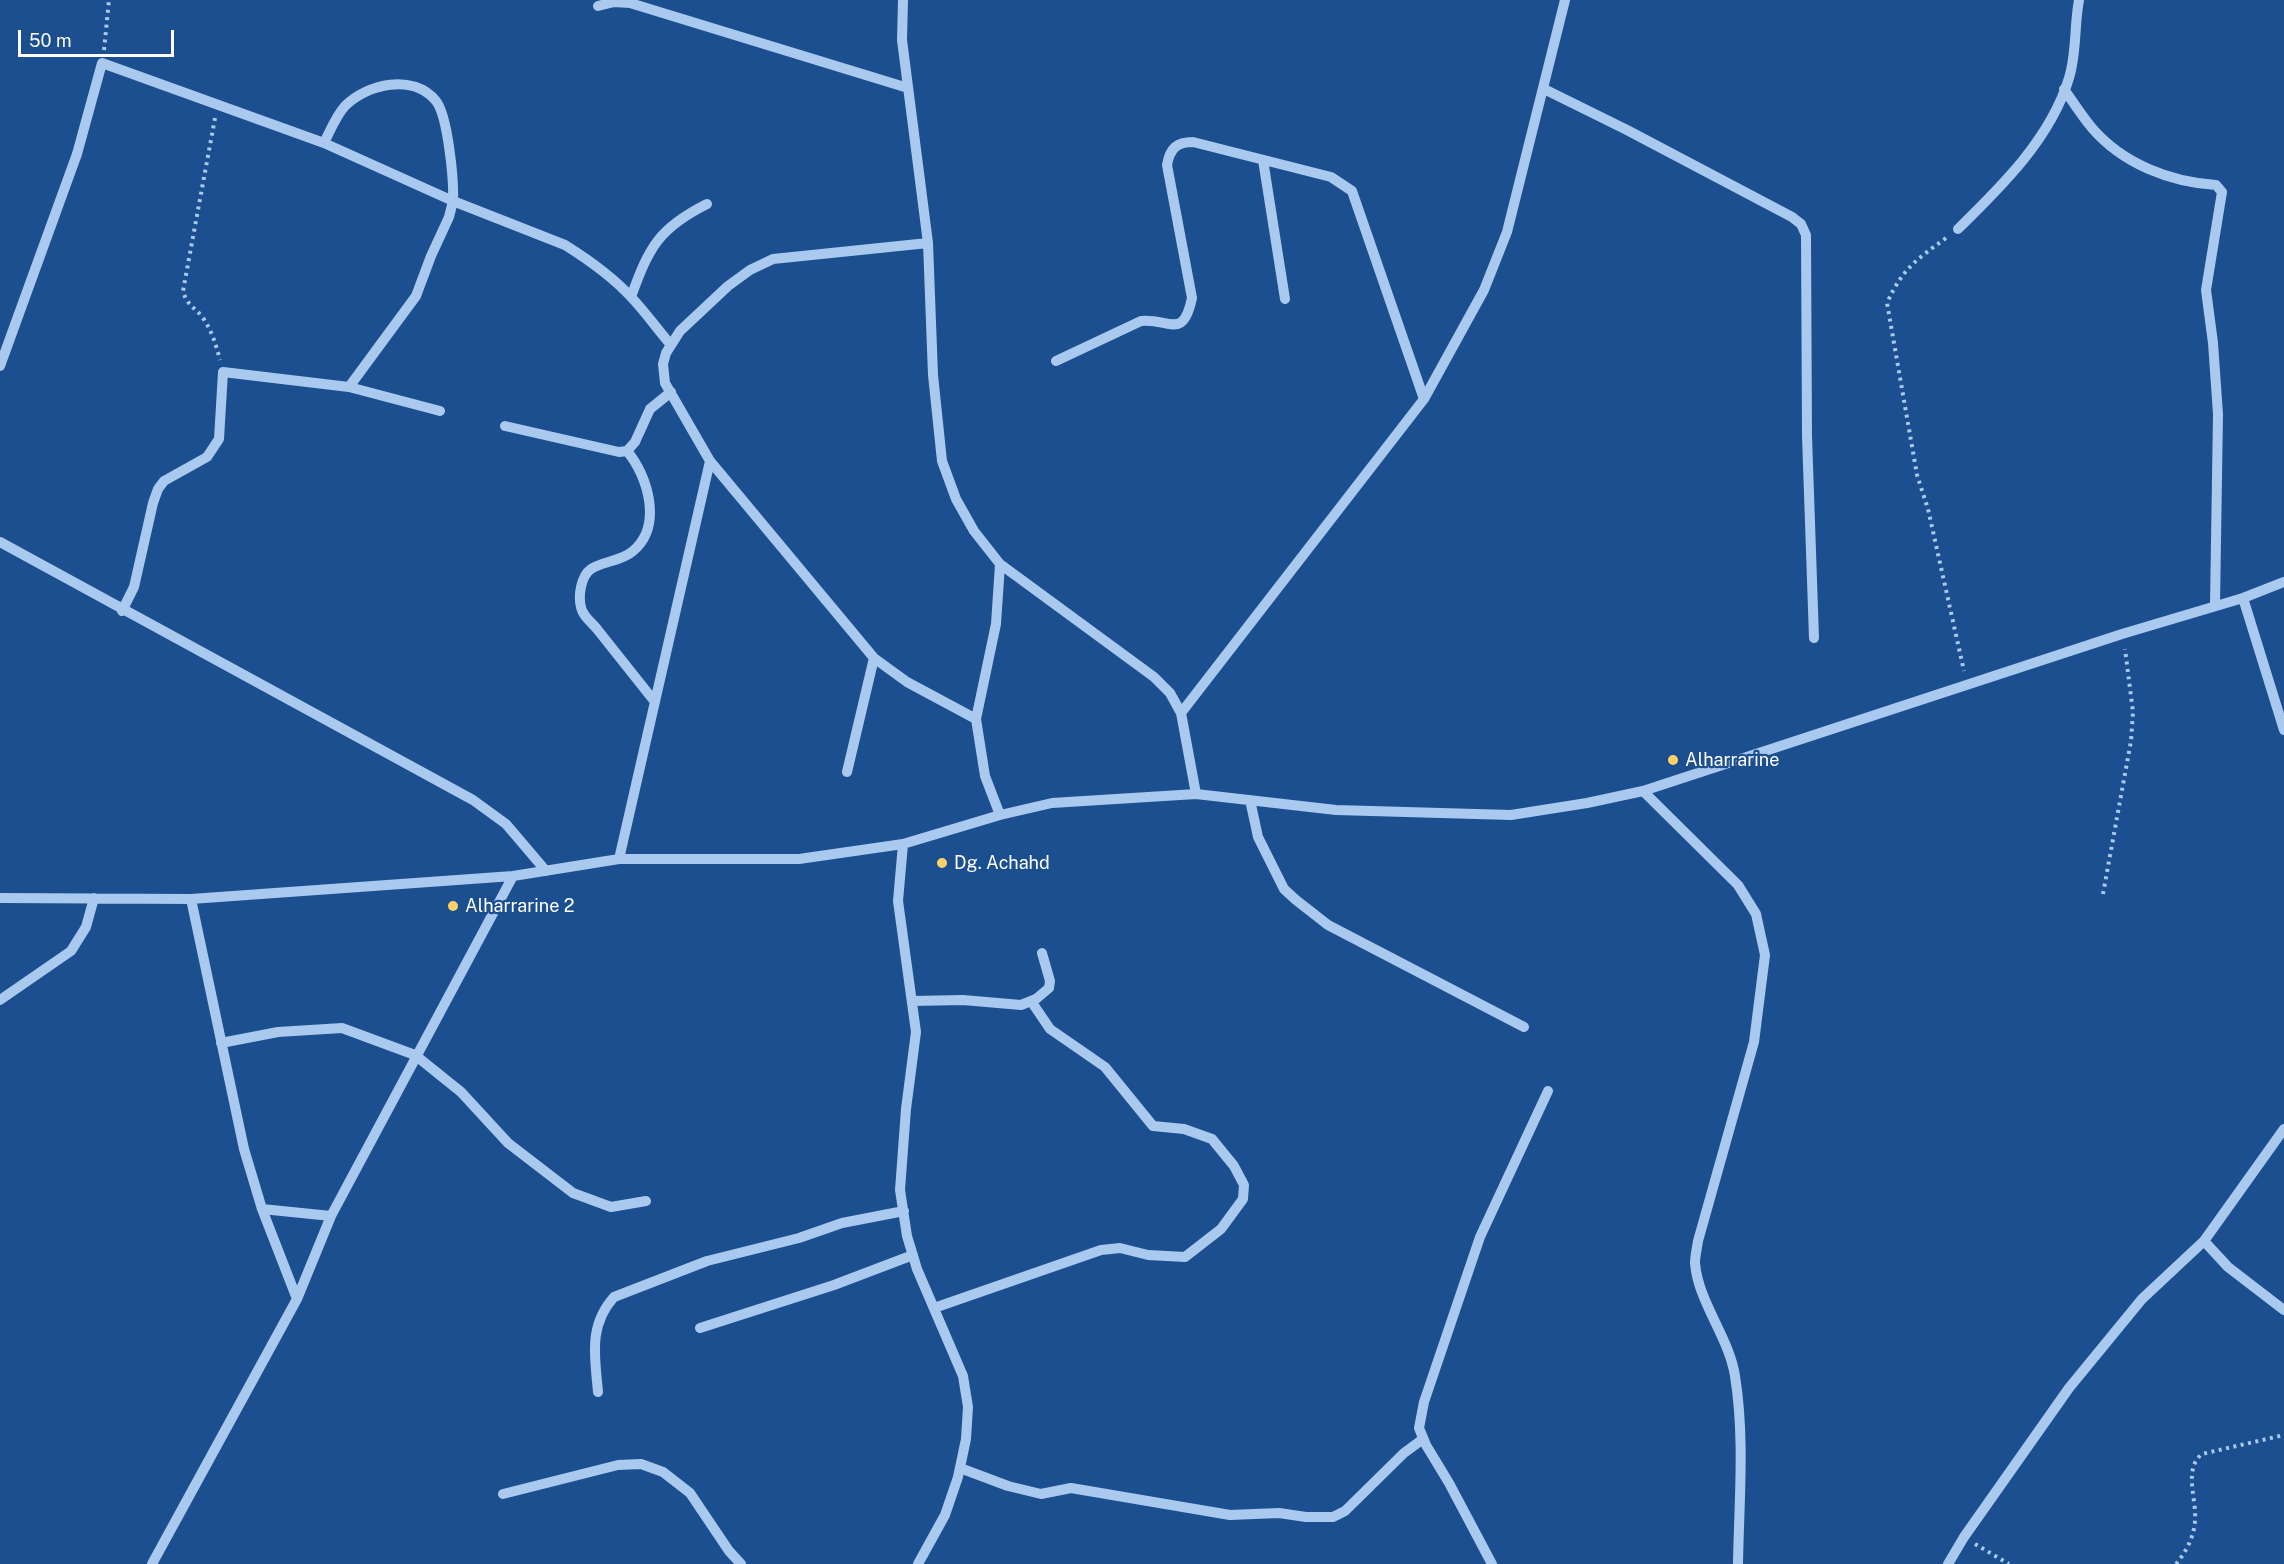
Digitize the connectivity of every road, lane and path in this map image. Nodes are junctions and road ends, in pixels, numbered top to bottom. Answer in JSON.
{"nodes":[{"id":1,"x":109,"y":0,"type":"edge"},
{"id":2,"x":903,"y":0,"type":"edge"},
{"id":3,"x":1565,"y":0,"type":"edge"},
{"id":4,"x":2079,"y":0,"type":"edge"},
{"id":5,"x":598,"y":6,"type":"dead end"},
{"id":6,"x":102,"y":63,"type":"junction"},
{"id":7,"x":908,"y":88,"type":"junction"},
{"id":8,"x":1544,"y":89,"type":"junction"},
{"id":9,"x":2064,"y":90,"type":"junction"},
{"id":10,"x":217,"y":105,"type":"junction"},
{"id":11,"x":324,"y":143,"type":"junction"},
{"id":12,"x":1263,"y":160,"type":"junction"},
{"id":13,"x":453,"y":201,"type":"junction"},
{"id":14,"x":707,"y":204,"type":"dead end"},
{"id":15,"x":1958,"y":229,"type":"joint"},
{"id":16,"x":927,"y":243,"type":"junction"},
{"id":17,"x":632,"y":297,"type":"junction"},
{"id":18,"x":1285,"y":299,"type":"dead end"},
{"id":19,"x":671,"y":345,"type":"junction"},
{"id":20,"x":1056,"y":361,"type":"dead end"},
{"id":21,"x":0,"y":366,"type":"edge"},
{"id":22,"x":223,"y":372,"type":"junction"},
{"id":23,"x":349,"y":387,"type":"junction"},
{"id":24,"x":671,"y":392,"type":"junction"},
{"id":25,"x":1424,"y":399,"type":"junction"},
{"id":26,"x":440,"y":411,"type":"dead end"},
{"id":27,"x":505,"y":426,"type":"dead end"},
{"id":28,"x":627,"y":451,"type":"junction"},
{"id":29,"x":710,"y":461,"type":"junction"},
{"id":30,"x":0,"y":542,"type":"edge"},
{"id":31,"x":1000,"y":564,"type":"junction"},
{"id":32,"x":2284,"y":582,"type":"edge"},
{"id":33,"x":2243,"y":598,"type":"junction"},
{"id":34,"x":2215,"y":605,"type":"junction"},
{"id":35,"x":122,"y":610,"type":"junction"},
{"id":36,"x":2122,"y":634,"type":"junction"},
{"id":37,"x":1814,"y":638,"type":"dead end"},
{"id":38,"x":874,"y":658,"type":"junction"},
{"id":39,"x":1966,"y":684,"type":"junction"},
{"id":40,"x":655,"y":702,"type":"junction"},
{"id":41,"x":1181,"y":713,"type":"junction"},
{"id":42,"x":976,"y":719,"type":"junction"},
{"id":43,"x":2284,"y":730,"type":"edge"},
{"id":44,"x":848,"y":772,"type":"dead end"},
{"id":45,"x":1643,"y":791,"type":"junction"},
{"id":46,"x":1196,"y":794,"type":"junction"},
{"id":47,"x":1250,"y":800,"type":"junction"},
{"id":48,"x":1000,"y":815,"type":"junction"},
{"id":49,"x":903,"y":844,"type":"junction"},
{"id":50,"x":619,"y":859,"type":"junction"},
{"id":51,"x":546,"y":871,"type":"junction"},
{"id":52,"x":513,"y":876,"type":"junction"},
{"id":53,"x":2103,"y":894,"type":"dead end"},
{"id":54,"x":0,"y":898,"type":"edge"},
{"id":55,"x":94,"y":898,"type":"junction"},
{"id":56,"x":191,"y":899,"type":"junction"},
{"id":57,"x":1042,"y":953,"type":"dead end"},
{"id":58,"x":0,"y":1000,"type":"edge"},
{"id":59,"x":912,"y":1001,"type":"junction"},
{"id":60,"x":1031,"y":1001,"type":"junction"},
{"id":61,"x":1524,"y":1027,"type":"dead end"},
{"id":62,"x":221,"y":1043,"type":"junction"},
{"id":63,"x":415,"y":1055,"type":"junction"},
{"id":64,"x":1548,"y":1091,"type":"dead end"},
{"id":65,"x":2284,"y":1130,"type":"edge"},
{"id":66,"x":646,"y":1200,"type":"dead end"},
{"id":67,"x":262,"y":1209,"type":"junction"},
{"id":68,"x":904,"y":1211,"type":"junction"},
{"id":69,"x":331,"y":1216,"type":"junction"},
{"id":70,"x":2204,"y":1241,"type":"junction"},
{"id":71,"x":913,"y":1255,"type":"junction"},
{"id":72,"x":297,"y":1299,"type":"junction"},
{"id":73,"x":934,"y":1308,"type":"junction"},
{"id":74,"x":2284,"y":1310,"type":"edge"},
{"id":75,"x":700,"y":1328,"type":"dead end"},
{"id":76,"x":598,"y":1392,"type":"dead end"},
{"id":77,"x":2284,"y":1435,"type":"edge"},
{"id":78,"x":1424,"y":1439,"type":"junction"},
{"id":79,"x":960,"y":1468,"type":"junction"},
{"id":80,"x":503,"y":1494,"type":"dead end"},
{"id":81,"x":1964,"y":1537,"type":"junction"},
{"id":82,"x":152,"y":1564,"type":"edge"},
{"id":83,"x":741,"y":1564,"type":"edge"},
{"id":84,"x":918,"y":1564,"type":"edge"},
{"id":85,"x":1492,"y":1564,"type":"edge"},
{"id":86,"x":1738,"y":1564,"type":"edge"},
{"id":87,"x":1948,"y":1564,"type":"edge"},
{"id":88,"x":2009,"y":1564,"type":"edge"},
{"id":89,"x":2176,"y":1564,"type":"edge"}],
"edges":[{"from":1,"to":6,"type":"path"},
{"from":2,"to":7,"type":"street"},
{"from":3,"to":8,"type":"street"},
{"from":4,"to":9,"type":"street"},
{"from":5,"to":7,"type":"street"},
{"from":6,"to":10,"type":"street"},
{"from":6,"to":21,"type":"street"},
{"from":7,"to":16,"type":"street"},
{"from":8,"to":25,"type":"street"},
{"from":8,"to":37,"type":"street"},
{"from":9,"to":15,"type":"street"},
{"from":9,"to":34,"type":"street"},
{"from":10,"to":11,"type":"street"},
{"from":10,"to":22,"type":"path"},
{"from":11,"to":13,"type":"street"},
{"from":11,"to":13,"type":"street"},
{"from":12,"to":18,"type":"street"},
{"from":12,"to":20,"type":"street"},
{"from":12,"to":25,"type":"street"},
{"from":13,"to":17,"type":"street"},
{"from":13,"to":23,"type":"street"},
{"from":14,"to":17,"type":"street"},
{"from":15,"to":39,"type":"path"},
{"from":16,"to":19,"type":"street"},
{"from":16,"to":31,"type":"street"},
{"from":17,"to":19,"type":"street"},
{"from":19,"to":24,"type":"street"},
{"from":22,"to":23,"type":"street"},
{"from":22,"to":35,"type":"street"},
{"from":23,"to":26,"type":"street"},
{"from":24,"to":28,"type":"street"},
{"from":24,"to":29,"type":"street"},
{"from":25,"to":41,"type":"street"},
{"from":27,"to":28,"type":"street"},
{"from":28,"to":40,"type":"street"},
{"from":29,"to":38,"type":"street"},
{"from":29,"to":40,"type":"street"},
{"from":30,"to":35,"type":"street"},
{"from":31,"to":41,"type":"street"},
{"from":31,"to":42,"type":"street"},
{"from":32,"to":33,"type":"street"},
{"from":33,"to":34,"type":"street"},
{"from":33,"to":43,"type":"street"},
{"from":34,"to":36,"type":"street"},
{"from":35,"to":51,"type":"street"},
{"from":36,"to":39,"type":"street"},
{"from":36,"to":53,"type":"path"},
{"from":38,"to":42,"type":"street"},
{"from":38,"to":44,"type":"street"},
{"from":39,"to":45,"type":"street"},
{"from":40,"to":50,"type":"street"},
{"from":41,"to":46,"type":"street"},
{"from":42,"to":48,"type":"street"},
{"from":45,"to":47,"type":"street"},
{"from":45,"to":86,"type":"street"},
{"from":46,"to":47,"type":"street"},
{"from":46,"to":48,"type":"street"},
{"from":47,"to":61,"type":"street"},
{"from":48,"to":49,"type":"street"},
{"from":49,"to":50,"type":"street"},
{"from":49,"to":59,"type":"street"},
{"from":50,"to":51,"type":"street"},
{"from":51,"to":52,"type":"street"},
{"from":52,"to":56,"type":"street"},
{"from":52,"to":63,"type":"street"},
{"from":54,"to":55,"type":"street"},
{"from":55,"to":56,"type":"street"},
{"from":55,"to":58,"type":"street"},
{"from":56,"to":62,"type":"street"},
{"from":57,"to":60,"type":"street"},
{"from":59,"to":60,"type":"street"},
{"from":59,"to":68,"type":"street"},
{"from":60,"to":73,"type":"street"},
{"from":62,"to":63,"type":"street"},
{"from":62,"to":67,"type":"street"},
{"from":63,"to":66,"type":"street"},
{"from":63,"to":69,"type":"street"},
{"from":64,"to":78,"type":"street"},
{"from":65,"to":70,"type":"street"},
{"from":67,"to":69,"type":"street"},
{"from":67,"to":72,"type":"street"},
{"from":68,"to":71,"type":"street"},
{"from":68,"to":76,"type":"street"},
{"from":69,"to":72,"type":"street"},
{"from":70,"to":74,"type":"street"},
{"from":70,"to":81,"type":"street"},
{"from":71,"to":73,"type":"street"},
{"from":71,"to":75,"type":"street"},
{"from":72,"to":82,"type":"street"},
{"from":73,"to":79,"type":"street"},
{"from":77,"to":89,"type":"path"},
{"from":78,"to":79,"type":"street"},
{"from":78,"to":85,"type":"street"},
{"from":79,"to":84,"type":"street"},
{"from":80,"to":83,"type":"street"},
{"from":81,"to":87,"type":"street"},
{"from":81,"to":88,"type":"path"}]}
